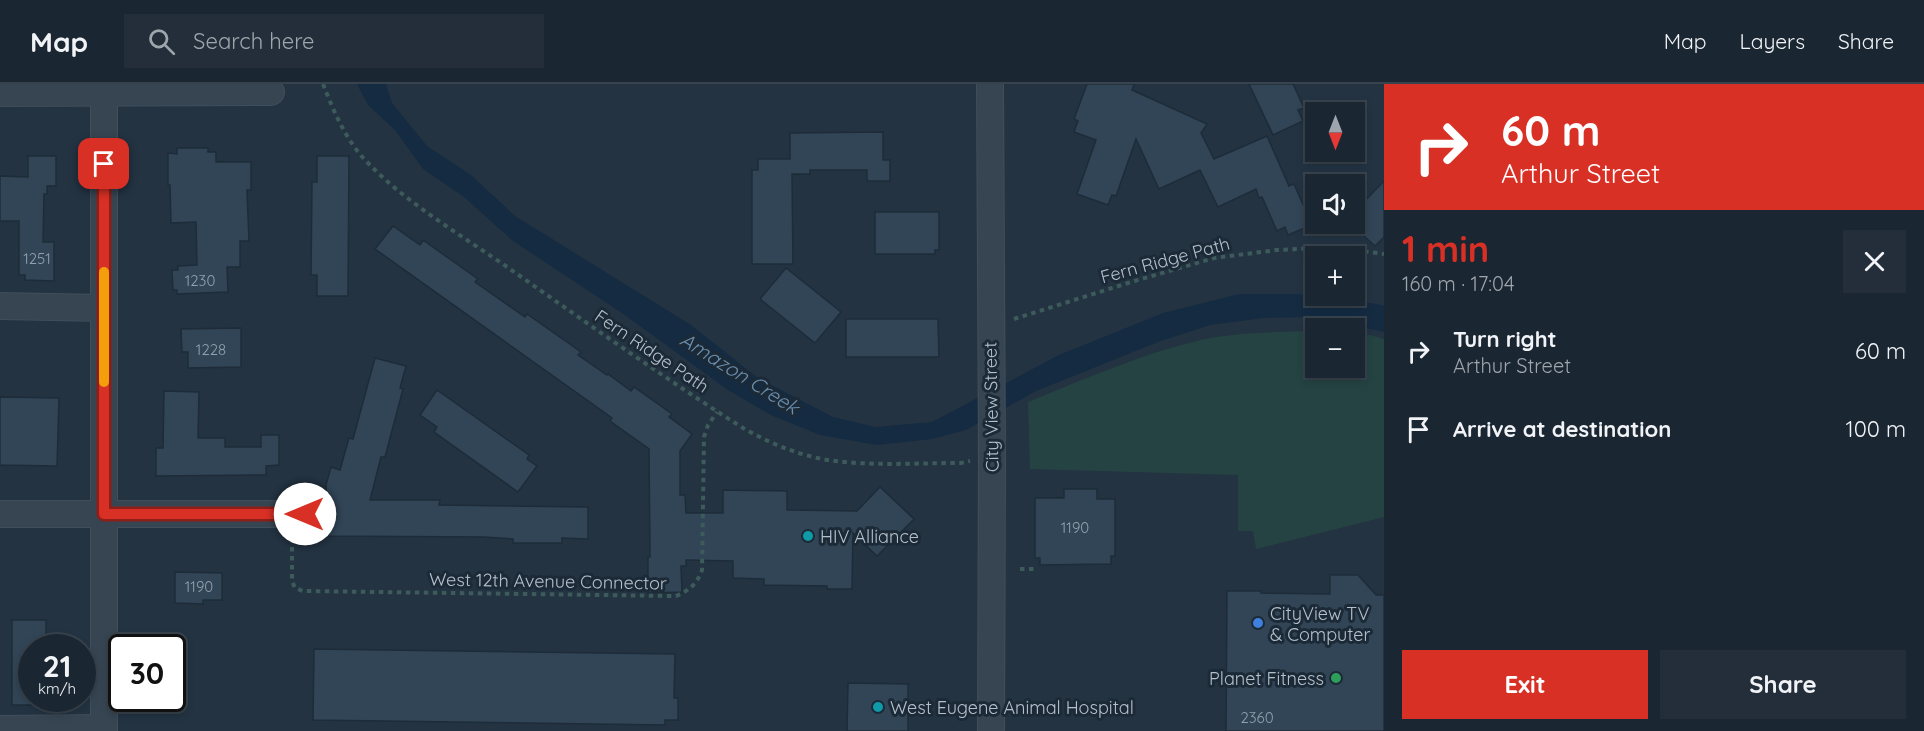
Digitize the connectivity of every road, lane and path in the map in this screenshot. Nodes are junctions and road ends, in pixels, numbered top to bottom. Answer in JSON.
{"nodes":[{"id":1,"x":323,"y":84,"type":"edge"},
{"id":2,"x":990,"y":84,"type":"edge"},
{"id":3,"x":104,"y":88,"type":"edge"},
{"id":4,"x":271,"y":92,"type":"dead end"},
{"id":5,"x":0,"y":93,"type":"edge"},
{"id":6,"x":1384,"y":254,"type":"edge"},
{"id":7,"x":0,"y":306,"type":"edge"},
{"id":8,"x":104,"y":308,"type":"junction"},
{"id":9,"x":1014,"y":329,"type":"dead end"},
{"id":10,"x":717,"y":412,"type":"junction"},
{"id":11,"x":992,"y":447,"type":"junction"},
{"id":12,"x":0,"y":514,"type":"edge"},
{"id":13,"x":104,"y":514,"type":"junction"},
{"id":14,"x":299,"y":514,"type":"joint"},
{"id":15,"x":1020,"y":569,"type":"dead end"},
{"id":16,"x":1038,"y":569,"type":"dead end"},
{"id":17,"x":0,"y":729,"type":"edge"},
{"id":18,"x":104,"y":730,"type":"edge"},
{"id":19,"x":991,"y":731,"type":"edge"}],
"edges":[{"from":1,"to":10,"type":"path","name":"Fern Ridge Path"},
{"from":2,"to":11,"type":"street","name":"City View Street"},
{"from":3,"to":4,"type":"street"},
{"from":3,"to":5,"type":"street"},
{"from":3,"to":8,"type":"street"},
{"from":6,"to":9,"type":"path","name":"Fern Ridge Path"},
{"from":7,"to":8,"type":"street"},
{"from":8,"to":13,"type":"street"},
{"from":10,"to":11,"type":"path","name":"Fern Ridge Path"},
{"from":10,"to":14,"type":"path","name":"West 12th Avenue Connector"},
{"from":11,"to":19,"type":"street","name":"City View Street"},
{"from":12,"to":13,"type":"street"},
{"from":13,"to":14,"type":"street"},
{"from":13,"to":18,"type":"street"},
{"from":15,"to":16,"type":"path"},
{"from":17,"to":18,"type":"street"}]}
